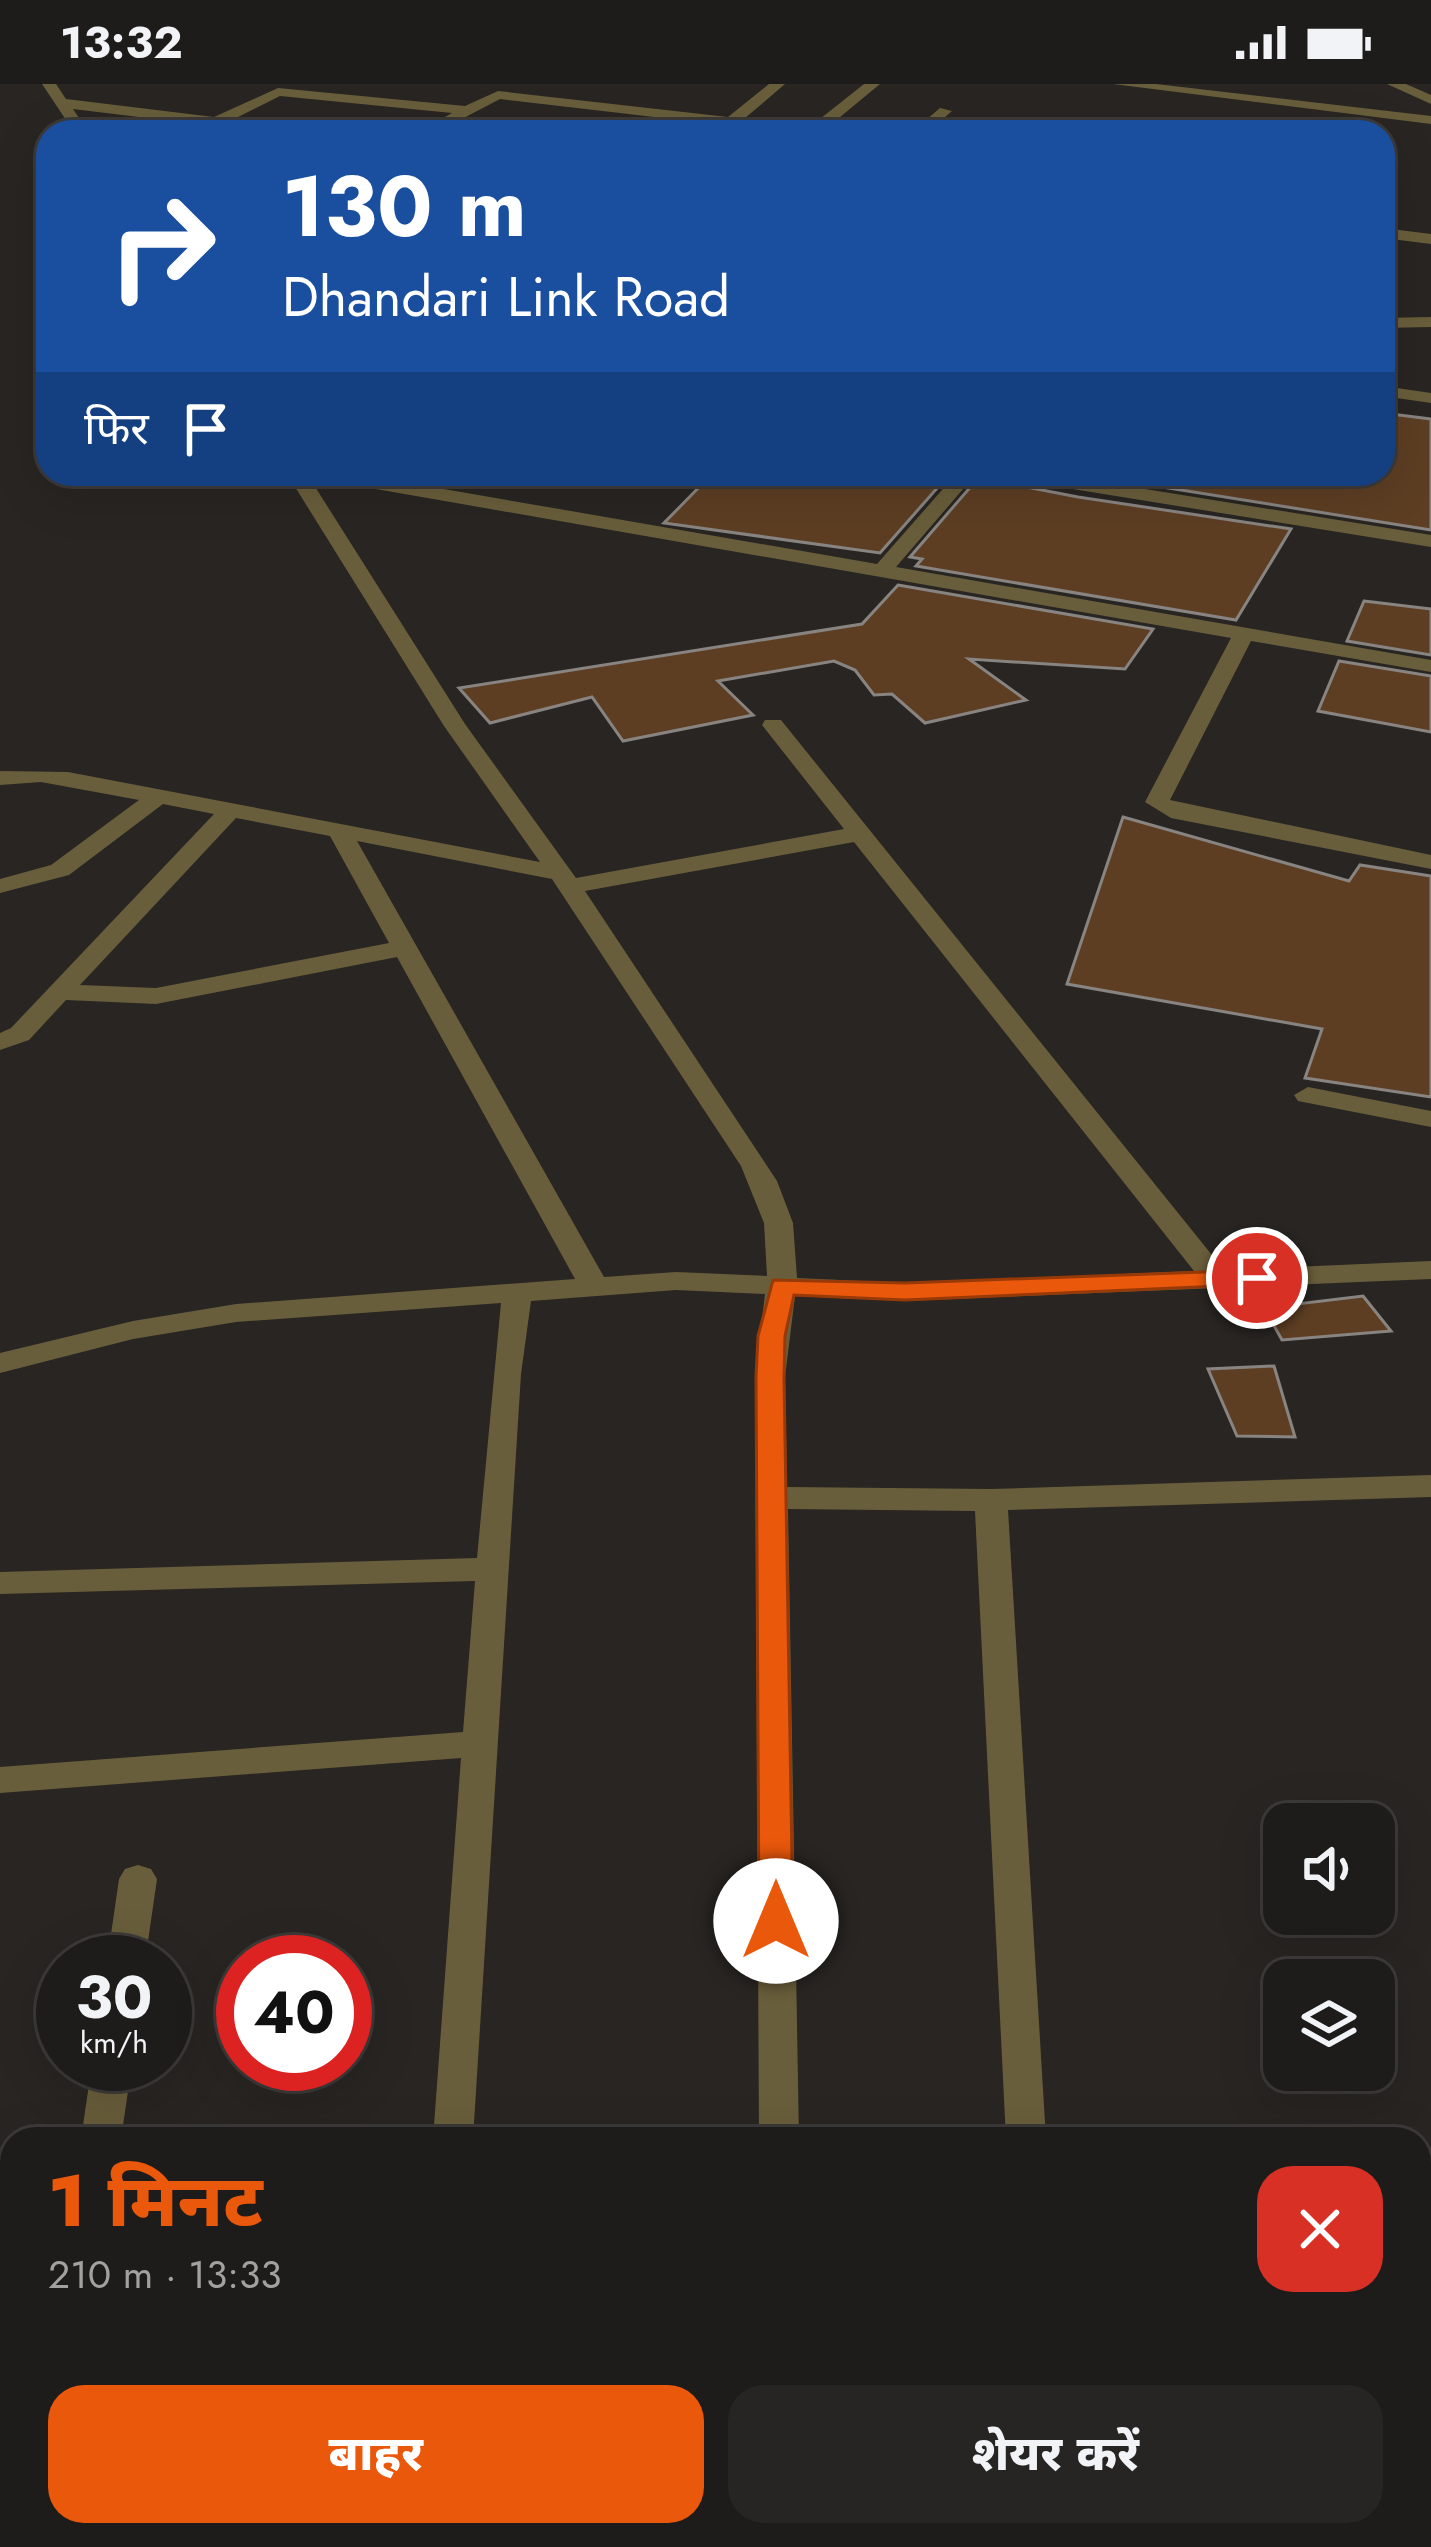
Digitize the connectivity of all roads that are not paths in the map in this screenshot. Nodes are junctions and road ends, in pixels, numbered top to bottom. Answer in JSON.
{"nodes":[{"id":1,"x":49,"y":84,"type":"edge"},
{"id":2,"x":778,"y":84,"type":"edge"},
{"id":3,"x":873,"y":84,"type":"edge"},
{"id":4,"x":1120,"y":84,"type":"edge"},
{"id":5,"x":1394,"y":84,"type":"edge"},
{"id":6,"x":1431,"y":100,"type":"edge"},
{"id":7,"x":1171,"y":102,"type":"dead end"},
{"id":8,"x":62,"y":103,"type":"junction"},
{"id":9,"x":464,"y":110,"type":"junction"},
{"id":10,"x":945,"y":111,"type":"dead end"},
{"id":11,"x":73,"y":120,"type":"edge"},
{"id":12,"x":200,"y":120,"type":"edge"},
{"id":13,"x":220,"y":120,"type":"edge"},
{"id":14,"x":447,"y":120,"type":"edge"},
{"id":15,"x":714,"y":120,"type":"edge"},
{"id":16,"x":733,"y":120,"type":"edge"},
{"id":17,"x":828,"y":120,"type":"edge"},
{"id":18,"x":934,"y":120,"type":"edge"},
{"id":19,"x":1332,"y":120,"type":"edge"},
{"id":20,"x":1431,"y":120,"type":"edge"},
{"id":21,"x":1395,"y":127,"type":"edge"},
{"id":22,"x":1431,"y":131,"type":"edge"},
{"id":23,"x":1395,"y":234,"type":"edge"},
{"id":24,"x":1431,"y":239,"type":"edge"},
{"id":25,"x":1395,"y":322,"type":"edge"},
{"id":26,"x":1431,"y":322,"type":"edge"},
{"id":27,"x":1395,"y":393,"type":"edge"},
{"id":28,"x":1431,"y":398,"type":"edge"},
{"id":29,"x":305,"y":486,"type":"edge"},
{"id":30,"x":393,"y":486,"type":"edge"},
{"id":31,"x":956,"y":486,"type":"edge"},
{"id":32,"x":1091,"y":486,"type":"edge"},
{"id":33,"x":1431,"y":541,"type":"edge"},
{"id":34,"x":882,"y":571,"type":"junction"},
{"id":35,"x":1244,"y":634,"type":"junction"},
{"id":36,"x":1431,"y":667,"type":"edge"},
{"id":37,"x":773,"y":725,"type":"dead end"},
{"id":38,"x":0,"y":778,"type":"edge"},
{"id":39,"x":159,"y":796,"type":"junction"},
{"id":40,"x":231,"y":810,"type":"junction"},
{"id":41,"x":339,"y":831,"type":"junction"},
{"id":42,"x":857,"y":834,"type":"junction"},
{"id":43,"x":1431,"y":862,"type":"edge"},
{"id":44,"x":565,"y":880,"type":"junction"},
{"id":45,"x":0,"y":886,"type":"edge"},
{"id":46,"x":405,"y":948,"type":"junction"},
{"id":47,"x":59,"y":992,"type":"junction"},
{"id":48,"x":0,"y":1042,"type":"edge"},
{"id":49,"x":1308,"y":1095,"type":"dead end"},
{"id":50,"x":1431,"y":1119,"type":"edge"},
{"id":51,"x":1431,"y":1270,"type":"edge"},
{"id":52,"x":1217,"y":1280,"type":"junction"},
{"id":53,"x":594,"y":1286,"type":"junction"},
{"id":54,"x":782,"y":1286,"type":"junction"},
{"id":55,"x":517,"y":1293,"type":"junction"},
{"id":56,"x":0,"y":1363,"type":"edge"},
{"id":57,"x":1431,"y":1486,"type":"edge"},
{"id":58,"x":772,"y":1498,"type":"junction"},
{"id":59,"x":991,"y":1500,"type":"junction"},
{"id":60,"x":493,"y":1569,"type":"junction"},
{"id":61,"x":0,"y":1582,"type":"edge"},
{"id":62,"x":481,"y":1744,"type":"junction"},
{"id":63,"x":0,"y":1780,"type":"edge"},
{"id":64,"x":138,"y":1880,"type":"dead end"},
{"id":65,"x":130,"y":1935,"type":"edge"},
{"id":66,"x":108,"y":2091,"type":"edge"},
{"id":67,"x":103,"y":2127,"type":"edge"},
{"id":68,"x":454,"y":2127,"type":"edge"},
{"id":69,"x":778,"y":2127,"type":"edge"},
{"id":70,"x":1025,"y":2127,"type":"edge"}],
"edges":[{"from":1,"to":8,"type":"street"},
{"from":2,"to":16,"type":"street"},
{"from":3,"to":17,"type":"street"},
{"from":4,"to":20,"type":"street"},
{"from":5,"to":6,"type":"street"},
{"from":7,"to":19,"type":"street"},
{"from":8,"to":11,"type":"street"},
{"from":8,"to":12,"type":"street"},
{"from":9,"to":13,"type":"street"},
{"from":9,"to":14,"type":"street"},
{"from":9,"to":15,"type":"street"},
{"from":10,"to":18,"type":"street"},
{"from":21,"to":22,"type":"street"},
{"from":23,"to":24,"type":"street"},
{"from":25,"to":26,"type":"street"},
{"from":27,"to":28,"type":"street"},
{"from":29,"to":44,"type":"street"},
{"from":30,"to":34,"type":"street"},
{"from":31,"to":34,"type":"street"},
{"from":32,"to":33,"type":"street"},
{"from":34,"to":35,"type":"street"},
{"from":35,"to":36,"type":"street"},
{"from":35,"to":43,"type":"street"},
{"from":37,"to":42,"type":"street"},
{"from":38,"to":39,"type":"street"},
{"from":39,"to":40,"type":"street"},
{"from":39,"to":45,"type":"street"},
{"from":40,"to":41,"type":"street"},
{"from":40,"to":47,"type":"street"},
{"from":41,"to":44,"type":"street"},
{"from":41,"to":46,"type":"street"},
{"from":42,"to":44,"type":"street"},
{"from":42,"to":52,"type":"street"},
{"from":44,"to":54,"type":"street"},
{"from":46,"to":47,"type":"street"},
{"from":46,"to":53,"type":"street"},
{"from":47,"to":48,"type":"street"},
{"from":49,"to":50,"type":"street"},
{"from":51,"to":52,"type":"street"},
{"from":52,"to":54,"type":"street"},
{"from":53,"to":54,"type":"street"},
{"from":53,"to":55,"type":"street"},
{"from":54,"to":58,"type":"street"},
{"from":55,"to":56,"type":"street"},
{"from":55,"to":60,"type":"street"},
{"from":57,"to":59,"type":"street"},
{"from":58,"to":59,"type":"street"},
{"from":58,"to":69,"type":"street"},
{"from":59,"to":70,"type":"street"},
{"from":60,"to":61,"type":"street"},
{"from":60,"to":62,"type":"street"},
{"from":62,"to":63,"type":"street"},
{"from":62,"to":68,"type":"street"},
{"from":64,"to":65,"type":"street"},
{"from":66,"to":67,"type":"street"}]}
